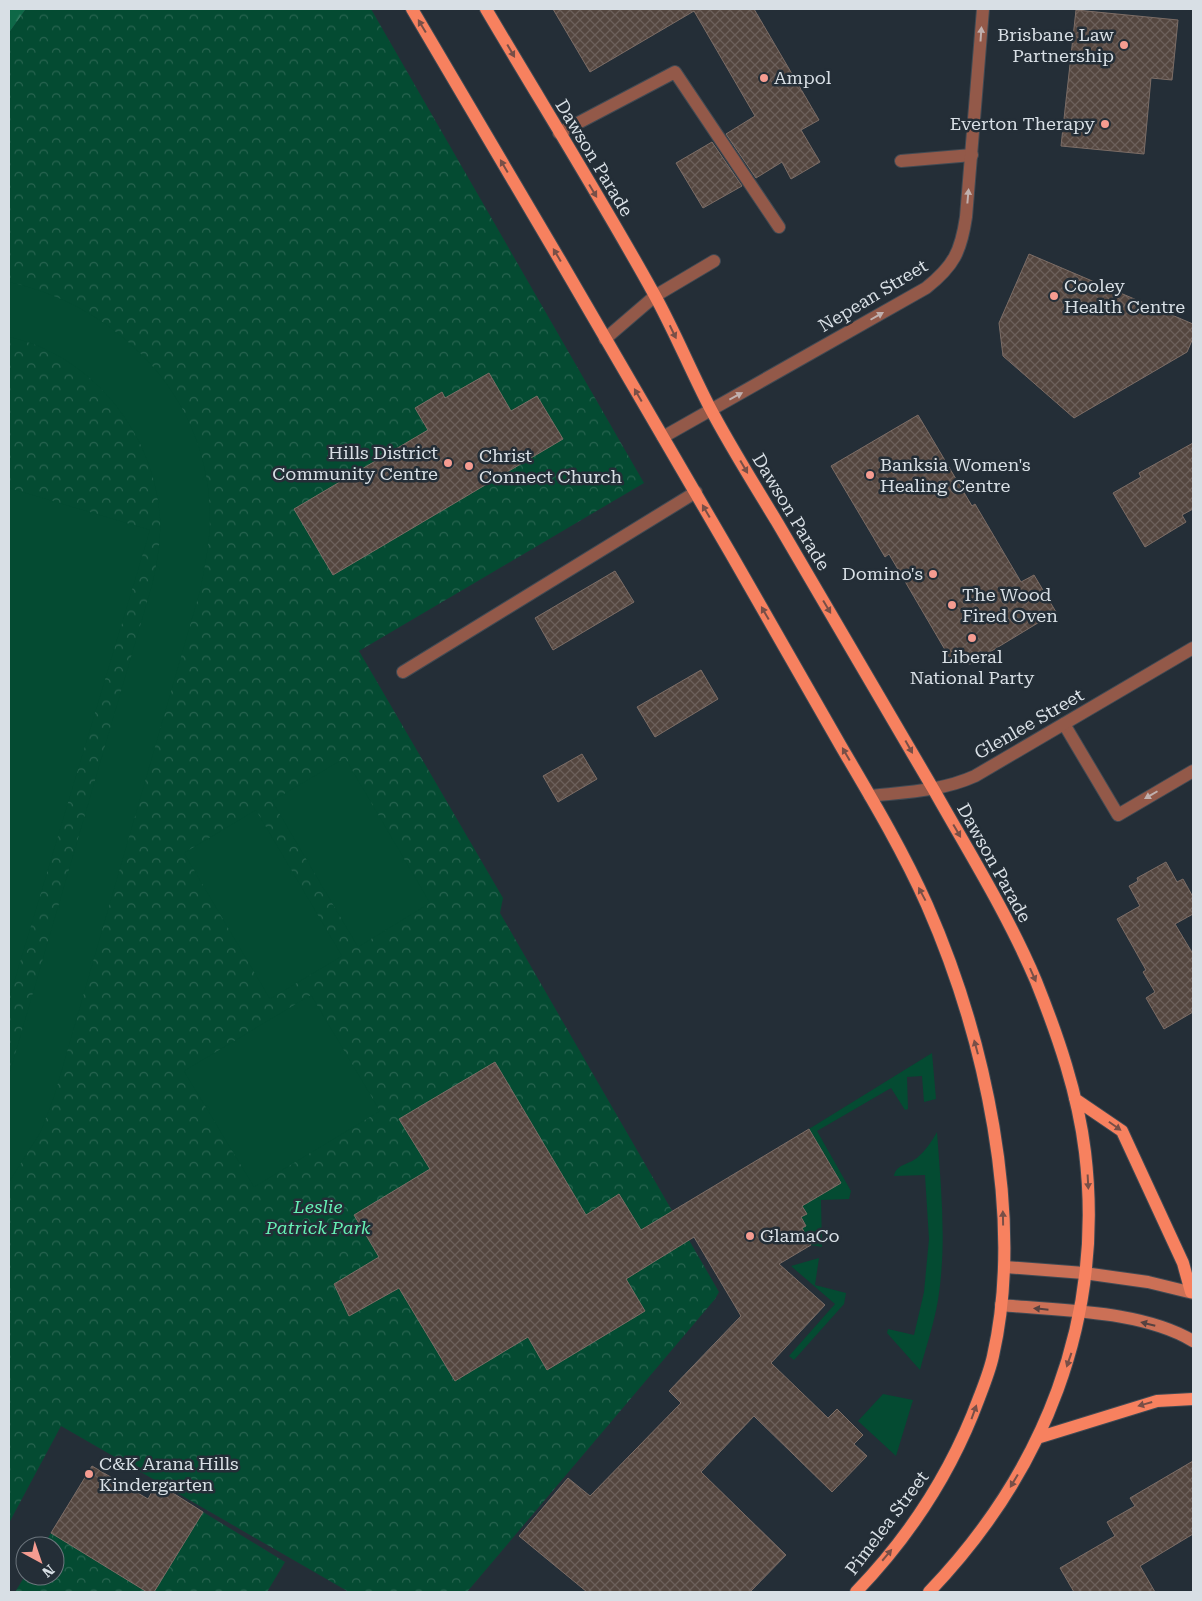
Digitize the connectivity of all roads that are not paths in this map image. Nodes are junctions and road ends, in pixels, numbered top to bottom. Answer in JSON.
{"nodes":[{"id":1,"x":412,"y":9,"type":"edge"},
{"id":2,"x":486,"y":9,"type":"edge"},
{"id":3,"x":983,"y":9,"type":"edge"},
{"id":4,"x":558,"y":133,"type":"junction"},
{"id":5,"x":972,"y":155,"type":"junction"},
{"id":6,"x":901,"y":160,"type":"dead end"},
{"id":7,"x":779,"y":227,"type":"dead end"},
{"id":8,"x":714,"y":261,"type":"dead end"},
{"id":9,"x":655,"y":296,"type":"junction"},
{"id":10,"x":605,"y":339,"type":"junction"},
{"id":11,"x":711,"y":410,"type":"junction"},
{"id":12,"x":663,"y":437,"type":"junction"},
{"id":13,"x":696,"y":492,"type":"junction"},
{"id":14,"x":1193,"y":648,"type":"edge"},
{"id":15,"x":402,"y":672,"type":"dead end"},
{"id":16,"x":1064,"y":724,"type":"junction"},
{"id":17,"x":1193,"y":771,"type":"edge"},
{"id":18,"x":933,"y":789,"type":"junction"},
{"id":19,"x":870,"y":796,"type":"junction"},
{"id":20,"x":1075,"y":1099,"type":"junction"},
{"id":21,"x":1004,"y":1267,"type":"junction"},
{"id":22,"x":1084,"y":1273,"type":"junction"},
{"id":23,"x":1192,"y":1292,"type":"edge"},
{"id":24,"x":1001,"y":1304,"type":"junction"},
{"id":25,"x":1081,"y":1313,"type":"junction"},
{"id":26,"x":1193,"y":1341,"type":"edge"},
{"id":27,"x":1193,"y":1398,"type":"edge"},
{"id":28,"x":1037,"y":1438,"type":"junction"},
{"id":29,"x":856,"y":1592,"type":"edge"},
{"id":30,"x":929,"y":1592,"type":"edge"}],
"edges":[{"from":10,"to":1,"type":"main road","one_way":true},
{"from":2,"to":4,"type":"main road","name":"Dawson Parade","one_way":true},
{"from":5,"to":3,"type":"street","name":"Nepean Street","one_way":true},
{"from":4,"to":7,"type":"street"},
{"from":4,"to":9,"type":"main road","name":"Dawson Parade","one_way":true},
{"from":5,"to":6,"type":"street"},
{"from":11,"to":5,"type":"street","name":"Nepean Street","one_way":true},
{"from":8,"to":9,"type":"street"},
{"from":9,"to":10,"type":"street"},
{"from":9,"to":11,"type":"main road","name":"Dawson Parade","one_way":true},
{"from":12,"to":10,"type":"main road","one_way":true},
{"from":11,"to":12,"type":"street","name":"Nepean Street"},
{"from":11,"to":18,"type":"main road","name":"Dawson Parade","one_way":true},
{"from":12,"to":13,"type":"main road"},
{"from":13,"to":15,"type":"street"},
{"from":19,"to":13,"type":"main road","one_way":true},
{"from":14,"to":16,"type":"street","name":"Glenlee Street"},
{"from":17,"to":16,"type":"street","one_way":true},
{"from":16,"to":18,"type":"street","name":"Glenlee Street"},
{"from":18,"to":19,"type":"street","name":"Glenlee Street"},
{"from":18,"to":20,"type":"main road","name":"Dawson Parade","one_way":true},
{"from":21,"to":19,"type":"main road","one_way":true},
{"from":20,"to":22,"type":"main road","name":"Dawson Parade","one_way":true},
{"from":20,"to":23,"type":"main road","one_way":true},
{"from":21,"to":22,"type":"street"},
{"from":21,"to":24,"type":"main road"},
{"from":22,"to":23,"type":"street"},
{"from":22,"to":25,"type":"main road","name":"Dawson Parade"},
{"from":25,"to":24,"type":"street","one_way":true},
{"from":29,"to":24,"type":"main road","name":"Pimelea Street","one_way":true},
{"from":26,"to":25,"type":"street","one_way":true},
{"from":25,"to":28,"type":"main road","one_way":true},
{"from":27,"to":28,"type":"main road","one_way":true},
{"from":28,"to":30,"type":"main road","one_way":true}]}
